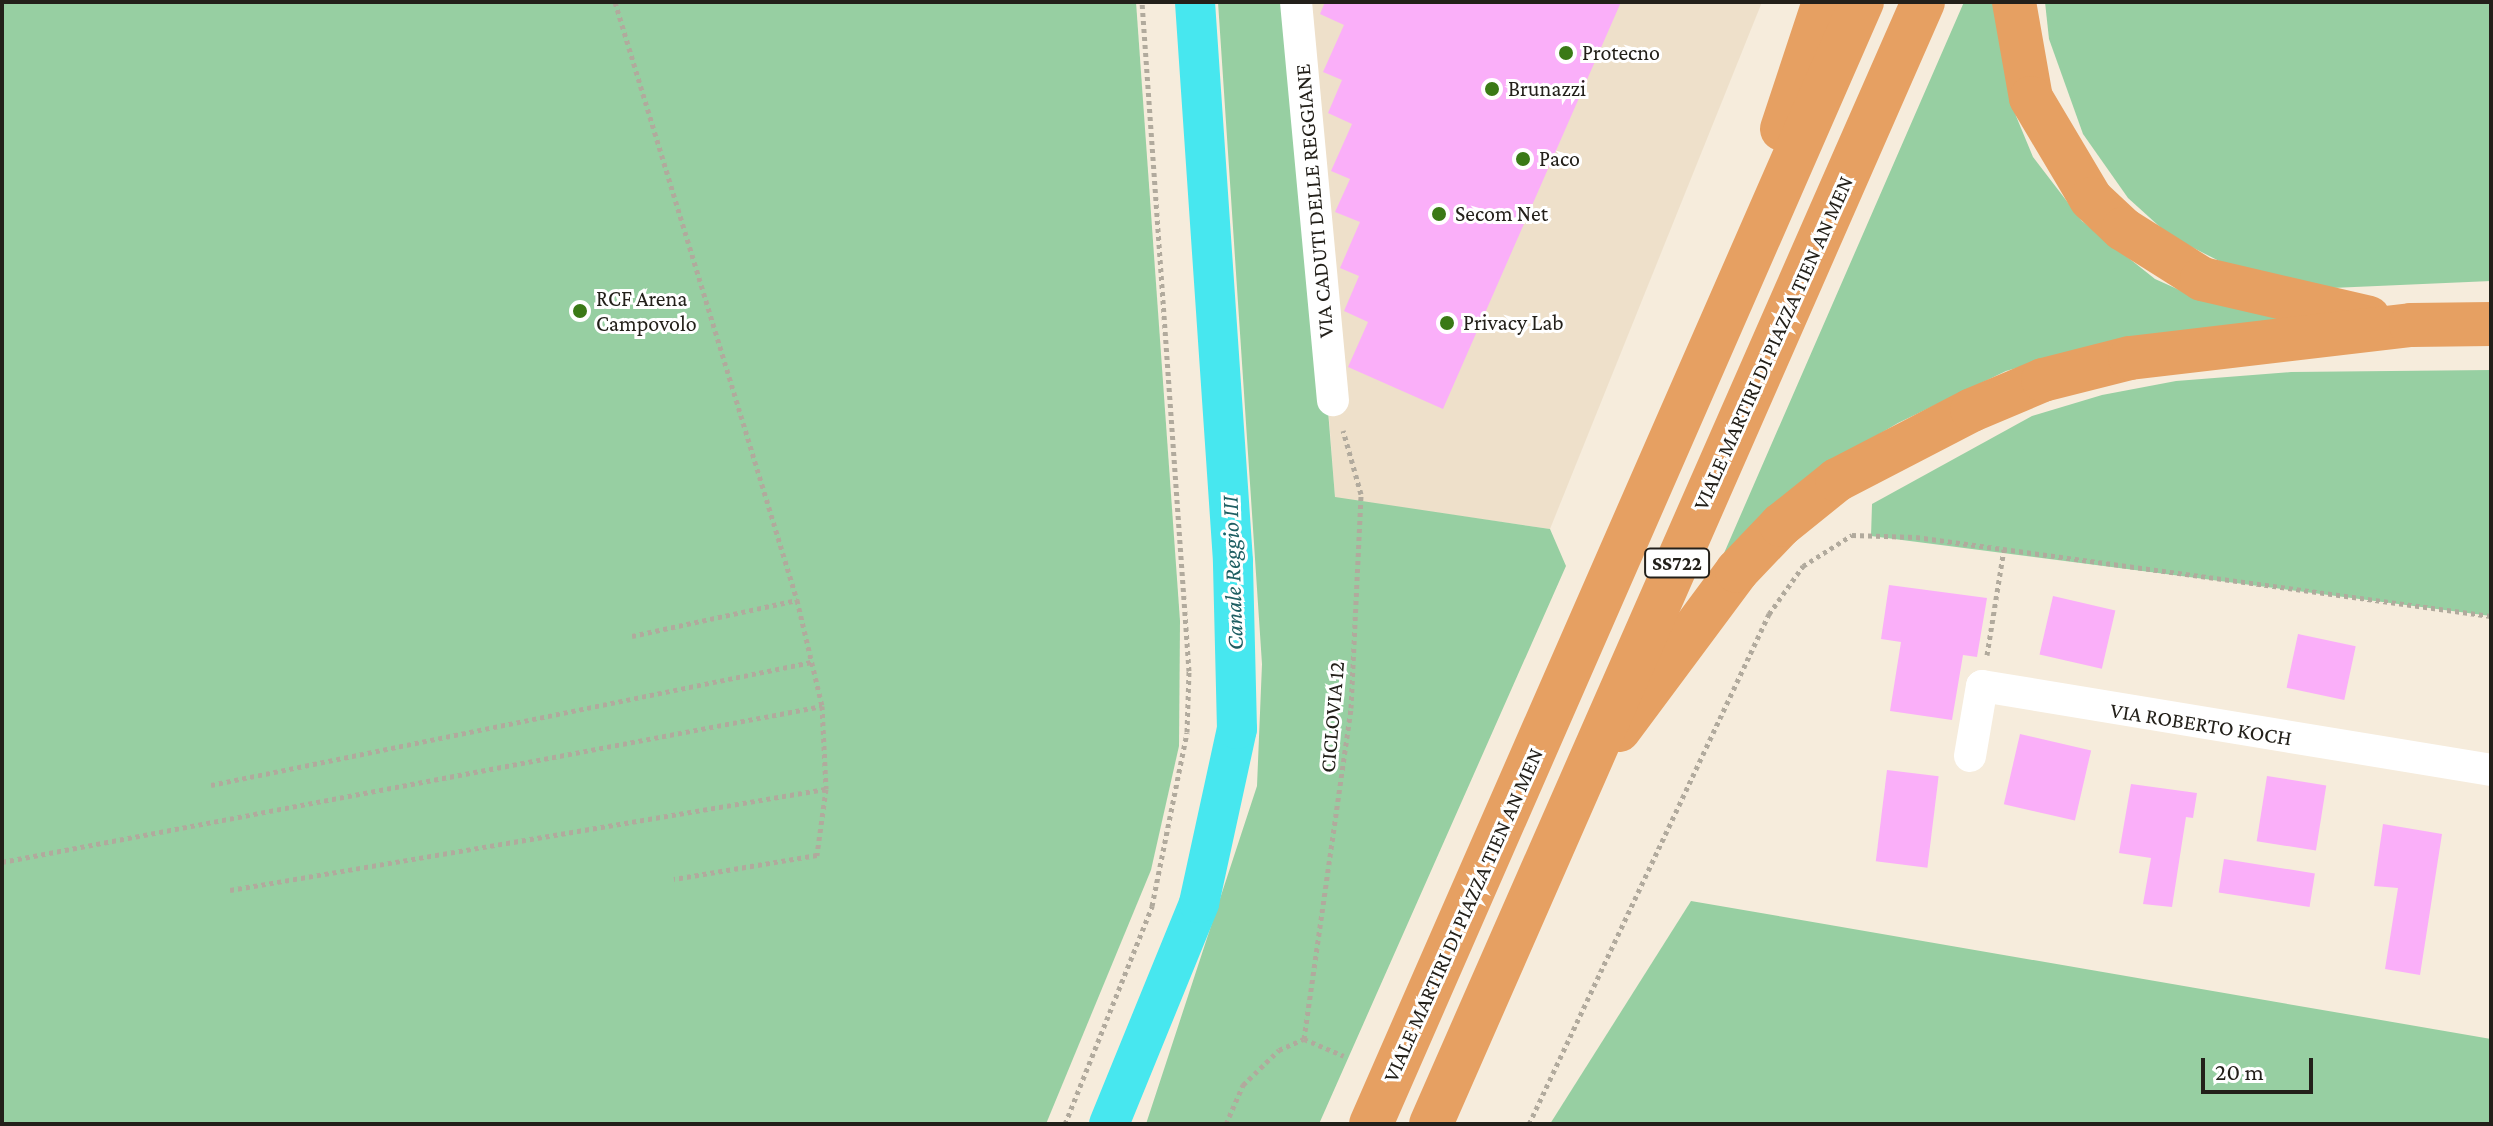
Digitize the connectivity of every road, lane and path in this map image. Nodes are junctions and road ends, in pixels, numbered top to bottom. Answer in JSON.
{"nodes":[{"id":1,"x":615,"y":2,"type":"edge"},
{"id":2,"x":1142,"y":2,"type":"edge"},
{"id":3,"x":1296,"y":2,"type":"edge"},
{"id":4,"x":1824,"y":2,"type":"edge"},
{"id":5,"x":1862,"y":2,"type":"edge"},
{"id":6,"x":1923,"y":2,"type":"edge"},
{"id":7,"x":2014,"y":2,"type":"edge"},
{"id":8,"x":1736,"y":291,"type":"junction"},
{"id":9,"x":2491,"y":324,"type":"edge"},
{"id":10,"x":2411,"y":325,"type":"junction"},
{"id":11,"x":1333,"y":400,"type":"joint"},
{"id":12,"x":2004,"y":549,"type":"junction"},
{"id":13,"x":797,"y":600,"type":"junction"},
{"id":14,"x":2491,"y":616,"type":"edge"},
{"id":15,"x":632,"y":636,"type":"dead end"},
{"id":16,"x":812,"y":662,"type":"junction"},
{"id":17,"x":1982,"y":686,"type":"junction"},
{"id":18,"x":822,"y":706,"type":"junction"},
{"id":19,"x":1970,"y":756,"type":"dead end"},
{"id":20,"x":1586,"y":769,"type":"junction"},
{"id":21,"x":2491,"y":770,"type":"edge"},
{"id":22,"x":211,"y":785,"type":"dead end"},
{"id":23,"x":826,"y":789,"type":"junction"},
{"id":24,"x":2,"y":862,"type":"edge"},
{"id":25,"x":674,"y":879,"type":"dead end"},
{"id":26,"x":230,"y":890,"type":"dead end"},
{"id":27,"x":1304,"y":1039,"type":"junction"},
{"id":28,"x":1344,"y":1056,"type":"dead end"},
{"id":29,"x":1065,"y":1124,"type":"edge"},
{"id":30,"x":1226,"y":1124,"type":"edge"},
{"id":31,"x":1371,"y":1124,"type":"edge"},
{"id":32,"x":1431,"y":1124,"type":"edge"},
{"id":33,"x":1529,"y":1124,"type":"edge"}],
"edges":[{"from":1,"to":13,"type":"path"},
{"from":2,"to":29,"type":"path"},
{"from":3,"to":11,"type":"street","name":"VIA CADUTI DELLE REGGIANE"},
{"from":4,"to":8,"type":"highway"},
{"from":5,"to":8,"type":"highway","name":"VIALE MARTIRI DI PIAZZA TIEN AN MEN","number":"SS722"},
{"from":6,"to":20,"type":"highway","name":"VIALE MARTIRI DI PIAZZA TIEN AN MEN","number":"SS722"},
{"from":7,"to":10,"type":"highway","number":"SS722"},
{"from":8,"to":31,"type":"highway","name":"VIALE MARTIRI DI PIAZZA TIEN AN MEN","number":"SS722"},
{"from":9,"to":10,"type":"highway","number":"SS722"},
{"from":10,"to":20,"type":"highway","number":"SS722"},
{"from":11,"to":27,"type":"path","name":"CICLOVIA 12"},
{"from":12,"to":14,"type":"path"},
{"from":12,"to":17,"type":"path"},
{"from":12,"to":33,"type":"path"},
{"from":13,"to":15,"type":"path"},
{"from":13,"to":16,"type":"path"},
{"from":16,"to":18,"type":"path"},
{"from":16,"to":22,"type":"path"},
{"from":17,"to":19,"type":"street"},
{"from":17,"to":21,"type":"street","name":"VIA ROBERTO KOCH"},
{"from":18,"to":23,"type":"path"},
{"from":18,"to":24,"type":"path"},
{"from":20,"to":32,"type":"highway","name":"VIALE MARTIRI DI PIAZZA TIEN AN MEN","number":"SS722"},
{"from":23,"to":25,"type":"path"},
{"from":23,"to":26,"type":"path"},
{"from":27,"to":28,"type":"path"},
{"from":27,"to":30,"type":"path"}]}
